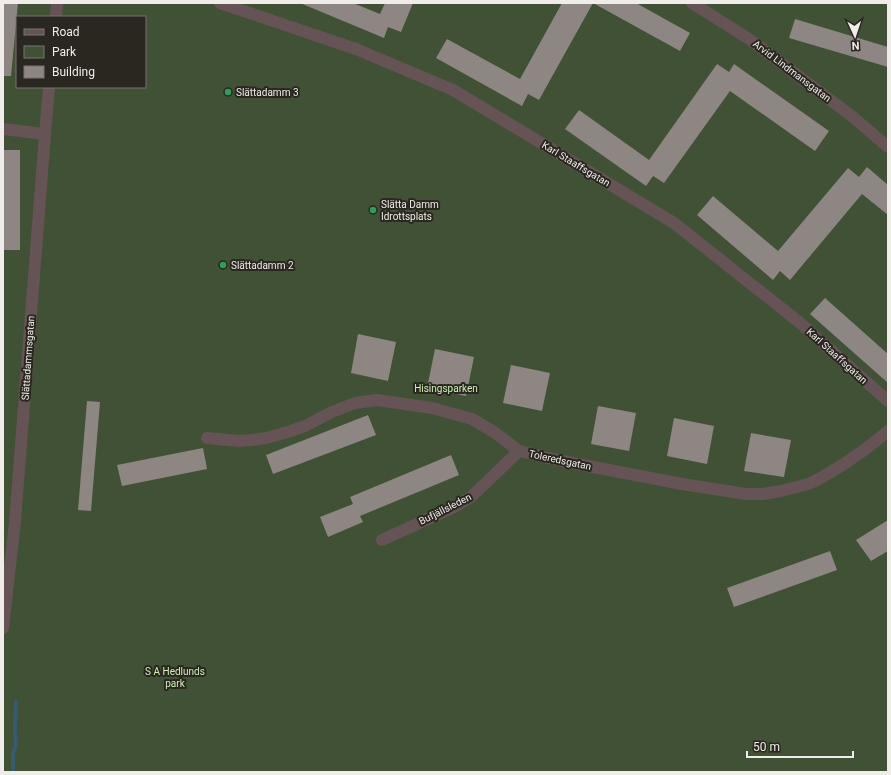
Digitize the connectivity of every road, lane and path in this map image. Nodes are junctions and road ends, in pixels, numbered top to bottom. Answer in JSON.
{"nodes":[{"id":1,"x":58,"y":3,"type":"edge"},
{"id":2,"x":220,"y":3,"type":"edge"},
{"id":3,"x":692,"y":3,"type":"edge"},
{"id":4,"x":56,"y":16,"type":"edge"},
{"id":5,"x":49,"y":88,"type":"edge"},
{"id":6,"x":3,"y":129,"type":"edge"},
{"id":7,"x":45,"y":134,"type":"junction"},
{"id":8,"x":888,"y":147,"type":"edge"},
{"id":9,"x":888,"y":401,"type":"edge"},
{"id":10,"x":888,"y":431,"type":"edge"},
{"id":11,"x":207,"y":438,"type":"dead end"},
{"id":12,"x":519,"y":451,"type":"junction"},
{"id":13,"x":382,"y":540,"type":"dead end"},
{"id":14,"x":3,"y":628,"type":"edge"}],
"edges":[{"from":1,"to":4,"type":"street"},
{"from":2,"to":9,"type":"street","name":"Karl Staaffsgatan"},
{"from":3,"to":8,"type":"street","name":"Arvid Lindmansgatan"},
{"from":5,"to":7,"type":"street","name":"Slättadammsgatan"},
{"from":6,"to":7,"type":"street"},
{"from":7,"to":14,"type":"street","name":"Slättadammsgatan"},
{"from":10,"to":12,"type":"street","name":"Toleredsgatan"},
{"from":11,"to":12,"type":"street","name":"Toleredsgatan"},
{"from":12,"to":13,"type":"street","name":"Bufjällsleden"}]}
